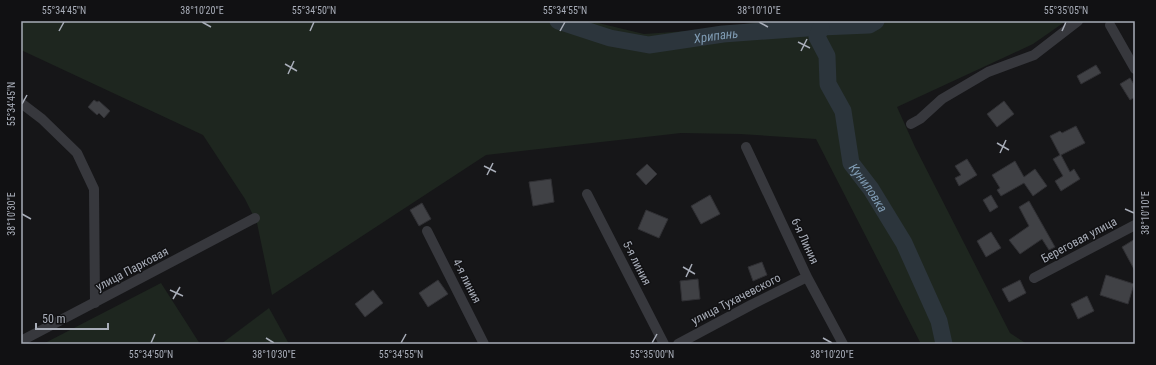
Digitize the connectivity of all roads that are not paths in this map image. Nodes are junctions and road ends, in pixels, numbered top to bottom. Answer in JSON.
{"nodes":[{"id":1,"x":1078,"y":21,"type":"edge"},
{"id":2,"x":1110,"y":25,"type":"dead end"},
{"id":3,"x":1135,"y":69,"type":"edge"},
{"id":4,"x":21,"y":103,"type":"edge"},
{"id":5,"x":911,"y":124,"type":"dead end"},
{"id":6,"x":746,"y":147,"type":"dead end"},
{"id":7,"x":587,"y":194,"type":"dead end"},
{"id":8,"x":255,"y":218,"type":"dead end"},
{"id":9,"x":1135,"y":225,"type":"edge"},
{"id":10,"x":427,"y":231,"type":"dead end"},
{"id":11,"x":807,"y":277,"type":"junction"},
{"id":12,"x":1034,"y":278,"type":"dead end"},
{"id":13,"x":95,"y":303,"type":"junction"},
{"id":14,"x":21,"y":341,"type":"edge"},
{"id":15,"x":484,"y":344,"type":"edge"},
{"id":16,"x":664,"y":344,"type":"edge"},
{"id":17,"x":678,"y":344,"type":"edge"},
{"id":18,"x":843,"y":344,"type":"edge"}],
"edges":[{"from":1,"to":5,"type":"street"},
{"from":2,"to":3,"type":"street"},
{"from":4,"to":13,"type":"street"},
{"from":6,"to":11,"type":"street","name":"6-я Линия"},
{"from":7,"to":16,"type":"street","name":"5-я линия"},
{"from":8,"to":13,"type":"street","name":"улица Парковая"},
{"from":9,"to":12,"type":"street","name":"Береговая улица"},
{"from":10,"to":15,"type":"street","name":"4-я линия"},
{"from":11,"to":17,"type":"street","name":"улица Тухачевского"},
{"from":11,"to":18,"type":"street","name":"6-я Линия"},
{"from":13,"to":14,"type":"street","name":"улица Парковая"}]}
